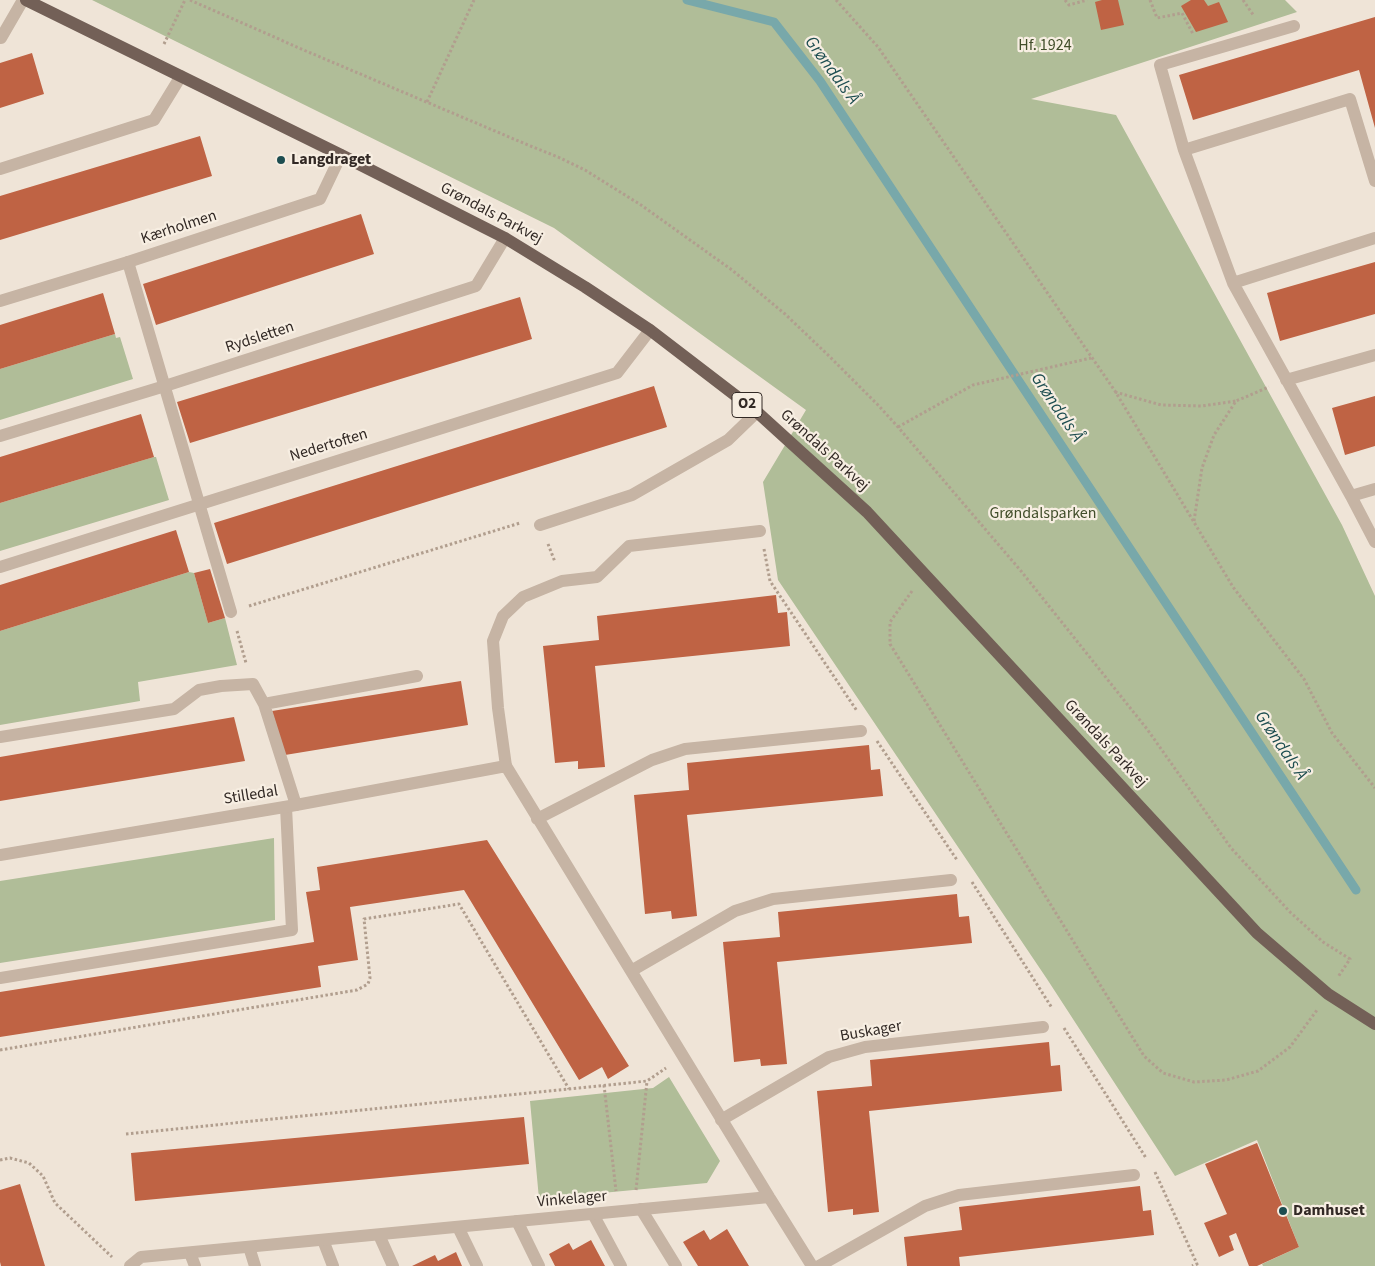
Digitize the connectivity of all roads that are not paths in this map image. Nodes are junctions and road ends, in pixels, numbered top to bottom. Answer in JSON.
{"nodes":[{"id":1,"x":25,"y":0,"type":"edge"},
{"id":2,"x":1294,"y":26,"type":"dead end"},
{"id":3,"x":0,"y":38,"type":"edge"},
{"id":4,"x":181,"y":76,"type":"junction"},
{"id":5,"x":1184,"y":150,"type":"junction"},
{"id":6,"x":341,"y":155,"type":"junction"},
{"id":7,"x":0,"y":169,"type":"edge"},
{"id":8,"x":1375,"y":181,"type":"edge"},
{"id":9,"x":506,"y":238,"type":"junction"},
{"id":10,"x":1375,"y":238,"type":"edge"},
{"id":11,"x":128,"y":262,"type":"junction"},
{"id":12,"x":1233,"y":283,"type":"junction"},
{"id":13,"x":0,"y":301,"type":"edge"},
{"id":14,"x":650,"y":330,"type":"junction"},
{"id":15,"x":1375,"y":355,"type":"edge"},
{"id":16,"x":1286,"y":380,"type":"junction"},
{"id":17,"x":165,"y":386,"type":"junction"},
{"id":18,"x":757,"y":412,"type":"junction"},
{"id":19,"x":0,"y":436,"type":"edge"},
{"id":20,"x":1375,"y":489,"type":"edge"},
{"id":21,"x":1351,"y":496,"type":"junction"},
{"id":22,"x":199,"y":504,"type":"junction"},
{"id":23,"x":540,"y":525,"type":"road end"},
{"id":24,"x":760,"y":531,"type":"road end"},
{"id":25,"x":1375,"y":542,"type":"edge"},
{"id":26,"x":0,"y":566,"type":"edge"},
{"id":27,"x":231,"y":612,"type":"road end"},
{"id":28,"x":417,"y":676,"type":"dead end"},
{"id":29,"x":264,"y":704,"type":"junction"},
{"id":30,"x":861,"y":730,"type":"dead end"},
{"id":31,"x":0,"y":737,"type":"edge"},
{"id":32,"x":506,"y":766,"type":"junction"},
{"id":33,"x":291,"y":806,"type":"junction"},
{"id":34,"x":537,"y":818,"type":"junction"},
{"id":35,"x":0,"y":855,"type":"edge"},
{"id":36,"x":951,"y":880,"type":"dead end"},
{"id":37,"x":631,"y":971,"type":"junction"},
{"id":38,"x":0,"y":978,"type":"edge"},
{"id":39,"x":1375,"y":1024,"type":"edge"},
{"id":40,"x":1043,"y":1027,"type":"dead end"},
{"id":41,"x":721,"y":1120,"type":"junction"},
{"id":42,"x":1134,"y":1175,"type":"dead end"},
{"id":43,"x":769,"y":1198,"type":"junction"},
{"id":44,"x":638,"y":1210,"type":"junction"},
{"id":45,"x":593,"y":1214,"type":"junction"},
{"id":46,"x":517,"y":1221,"type":"junction"},
{"id":47,"x":458,"y":1227,"type":"junction"},
{"id":48,"x":379,"y":1234,"type":"junction"},
{"id":49,"x":323,"y":1240,"type":"junction"},
{"id":50,"x":248,"y":1247,"type":"junction"},
{"id":51,"x":190,"y":1252,"type":"junction"},
{"id":52,"x":130,"y":1266,"type":"edge"},
{"id":53,"x":195,"y":1266,"type":"edge"},
{"id":54,"x":255,"y":1266,"type":"edge"},
{"id":55,"x":333,"y":1266,"type":"edge"},
{"id":56,"x":393,"y":1266,"type":"edge"},
{"id":57,"x":476,"y":1266,"type":"edge"},
{"id":58,"x":539,"y":1266,"type":"edge"},
{"id":59,"x":621,"y":1266,"type":"edge"},
{"id":60,"x":676,"y":1266,"type":"edge"},
{"id":61,"x":812,"y":1266,"type":"edge"},
{"id":62,"x":819,"y":1266,"type":"edge"}],
"edges":[{"from":1,"to":3,"type":"street"},
{"from":1,"to":4,"type":"main road","name":"Grøndals Parkvej","number":"O2"},
{"from":2,"to":5,"type":"street"},
{"from":4,"to":6,"type":"main road","name":"Grøndals Parkvej","number":"O2"},
{"from":4,"to":7,"type":"street"},
{"from":5,"to":8,"type":"street"},
{"from":5,"to":12,"type":"street"},
{"from":6,"to":9,"type":"main road","name":"Grøndals Parkvej","number":"O2"},
{"from":6,"to":11,"type":"street","name":"Kærholmen"},
{"from":9,"to":14,"type":"main road","name":"Grøndals Parkvej","number":"O2"},
{"from":9,"to":17,"type":"street","name":"Rydsletten"},
{"from":10,"to":12,"type":"street"},
{"from":11,"to":13,"type":"street","name":"Kærholmen"},
{"from":11,"to":17,"type":"street"},
{"from":12,"to":16,"type":"street"},
{"from":14,"to":18,"type":"main road","name":"Grøndals Parkvej","number":"O2"},
{"from":14,"to":22,"type":"street","name":"Nedertoften"},
{"from":15,"to":16,"type":"street"},
{"from":16,"to":21,"type":"street"},
{"from":17,"to":19,"type":"street","name":"Rydsletten"},
{"from":17,"to":22,"type":"street"},
{"from":18,"to":23,"type":"street"},
{"from":18,"to":39,"type":"main road","name":"Grøndals Parkvej","number":"O2"},
{"from":20,"to":21,"type":"street"},
{"from":21,"to":25,"type":"street"},
{"from":22,"to":26,"type":"street","name":"Nedertoften"},
{"from":22,"to":27,"type":"street"},
{"from":24,"to":32,"type":"street"},
{"from":28,"to":29,"type":"street"},
{"from":29,"to":31,"type":"street"},
{"from":29,"to":33,"type":"street"},
{"from":30,"to":34,"type":"street"},
{"from":32,"to":33,"type":"street","name":"Stilledal"},
{"from":32,"to":34,"type":"street"},
{"from":33,"to":35,"type":"street","name":"Stilledal"},
{"from":33,"to":38,"type":"street"},
{"from":34,"to":37,"type":"street"},
{"from":36,"to":37,"type":"street"},
{"from":37,"to":41,"type":"street"},
{"from":40,"to":41,"type":"street","name":"Buskager"},
{"from":41,"to":43,"type":"street"},
{"from":42,"to":62,"type":"street"},
{"from":43,"to":44,"type":"street","name":"Vinkelager"},
{"from":43,"to":61,"type":"street"},
{"from":44,"to":45,"type":"street","name":"Vinkelager"},
{"from":44,"to":60,"type":"street"},
{"from":45,"to":46,"type":"street","name":"Vinkelager"},
{"from":45,"to":59,"type":"street"},
{"from":46,"to":47,"type":"street","name":"Vinkelager"},
{"from":46,"to":58,"type":"street"},
{"from":47,"to":48,"type":"street","name":"Vinkelager"},
{"from":47,"to":57,"type":"street"},
{"from":48,"to":49,"type":"street","name":"Vinkelager"},
{"from":48,"to":56,"type":"street"},
{"from":49,"to":50,"type":"street","name":"Vinkelager"},
{"from":49,"to":55,"type":"street"},
{"from":50,"to":51,"type":"street","name":"Vinkelager"},
{"from":50,"to":54,"type":"street"},
{"from":51,"to":52,"type":"street","name":"Vinkelager"},
{"from":51,"to":53,"type":"street"}]}
